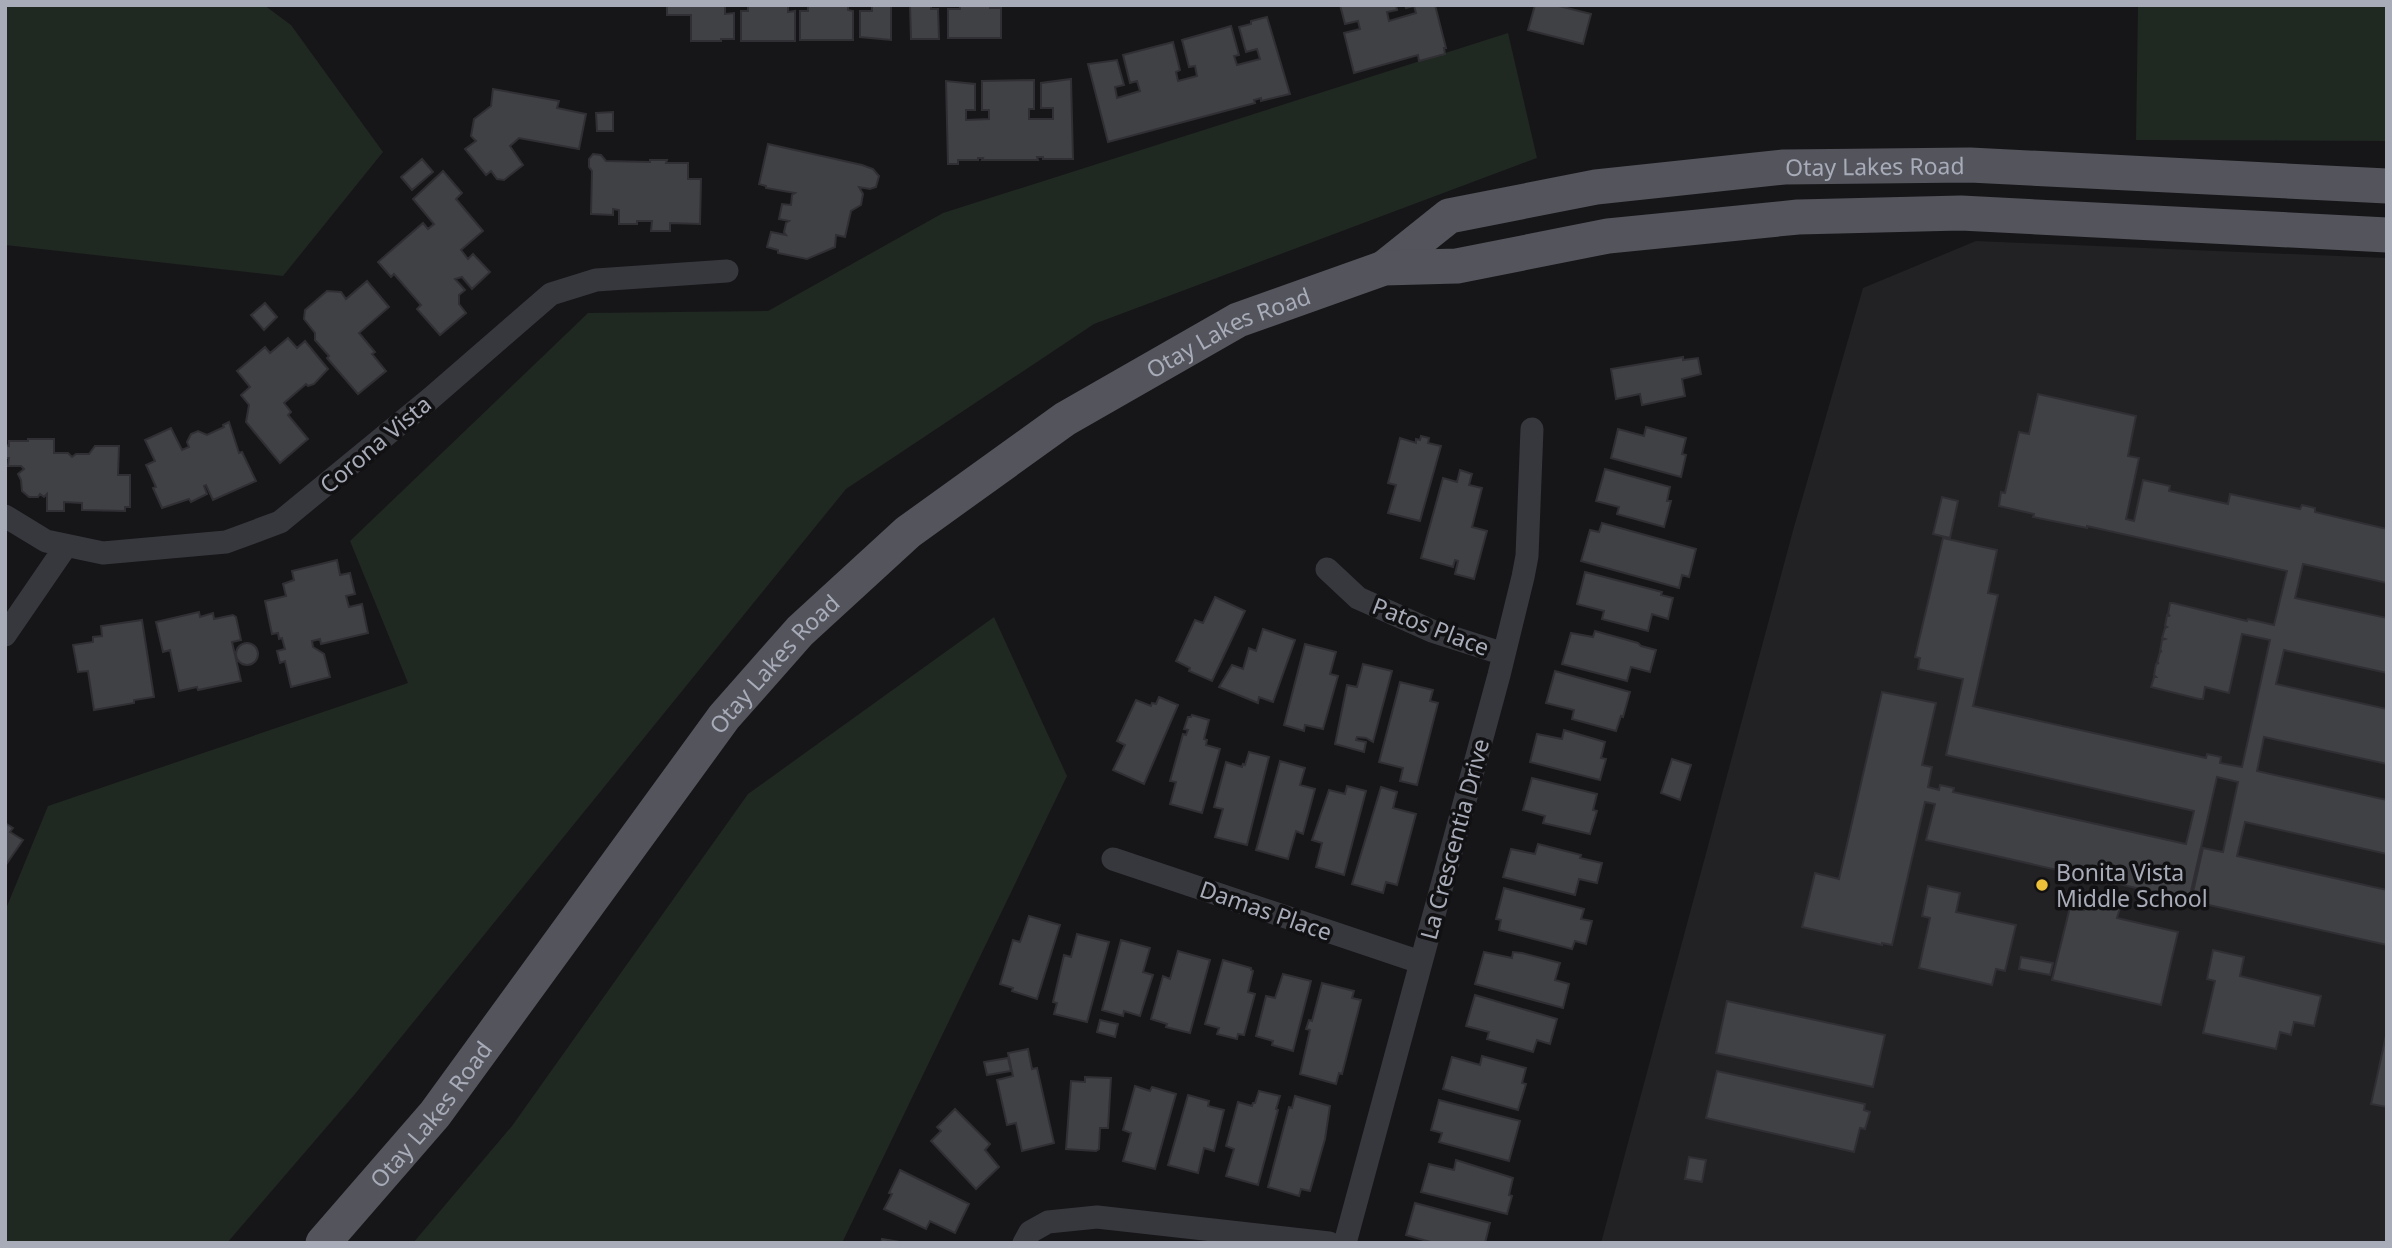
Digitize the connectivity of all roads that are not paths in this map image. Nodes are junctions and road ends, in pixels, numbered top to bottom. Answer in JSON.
{"nodes":[{"id":1,"x":2387,"y":186,"type":"edge"},
{"id":2,"x":2387,"y":235,"type":"edge"},
{"id":3,"x":1384,"y":268,"type":"junction"},
{"id":4,"x":727,"y":271,"type":"dead end"},
{"id":5,"x":1532,"y":429,"type":"dead end"},
{"id":6,"x":5,"y":516,"type":"edge"},
{"id":7,"x":66,"y":546,"type":"junction"},
{"id":8,"x":1327,"y":569,"type":"dead end"},
{"id":9,"x":5,"y":635,"type":"edge"},
{"id":10,"x":1504,"y":654,"type":"junction"},
{"id":11,"x":1113,"y":859,"type":"dead end"},
{"id":12,"x":1420,"y":962,"type":"junction"},
{"id":13,"x":323,"y":1243,"type":"edge"},
{"id":14,"x":1024,"y":1243,"type":"edge"},
{"id":15,"x":1329,"y":1243,"type":"edge"},
{"id":16,"x":1345,"y":1243,"type":"edge"}],
"edges":[{"from":1,"to":3,"type":"main road","name":"Otay Lakes Road"},
{"from":2,"to":3,"type":"main road","name":"Otay Lakes Road"},
{"from":3,"to":13,"type":"main road","name":"Otay Lakes Road"},
{"from":4,"to":7,"type":"street","name":"Corona Vista"},
{"from":5,"to":10,"type":"street","name":"La Crescentia Drive"},
{"from":6,"to":7,"type":"street","name":"Corona Vista"},
{"from":7,"to":9,"type":"street"},
{"from":8,"to":10,"type":"street","name":"Patos Place"},
{"from":10,"to":12,"type":"street","name":"La Crescentia Drive"},
{"from":11,"to":12,"type":"street","name":"Damas Place"},
{"from":12,"to":16,"type":"street","name":"La Crescentia Drive"},
{"from":14,"to":15,"type":"street"}]}
